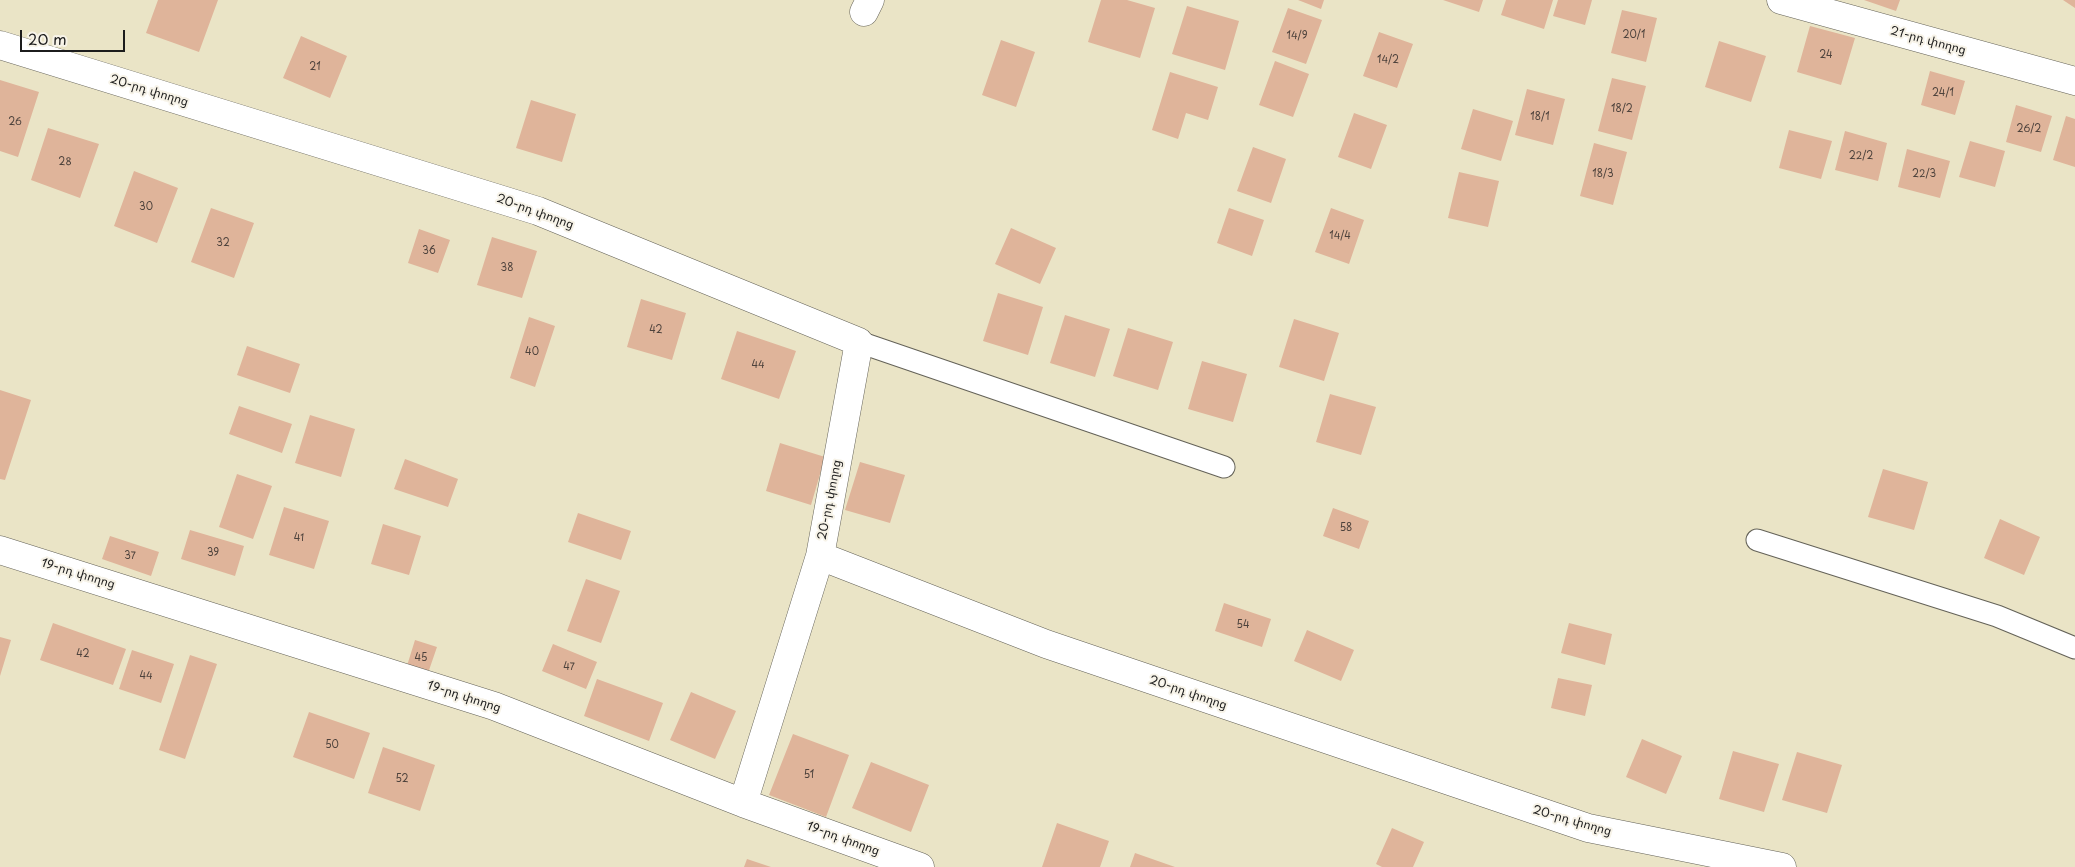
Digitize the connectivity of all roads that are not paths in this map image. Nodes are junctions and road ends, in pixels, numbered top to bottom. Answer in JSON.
{"nodes":[{"id":1,"x":1781,"y":0,"type":"edge"},
{"id":2,"x":0,"y":45,"type":"edge"},
{"id":3,"x":2075,"y":81,"type":"edge"},
{"id":4,"x":859,"y":342,"type":"junction"},
{"id":5,"x":1224,"y":466,"type":"dead end"},
{"id":6,"x":1757,"y":540,"type":"dead end"},
{"id":7,"x":0,"y":550,"type":"edge"},
{"id":8,"x":820,"y":556,"type":"junction"},
{"id":9,"x":2075,"y":648,"type":"edge"},
{"id":10,"x":743,"y":804,"type":"junction"},
{"id":11,"x":920,"y":867,"type":"edge"},
{"id":12,"x":1782,"y":867,"type":"edge"}],
"edges":[{"from":1,"to":3,"type":"street","name":"21-րդ փողոց"},
{"from":2,"to":4,"type":"street","name":"20-րդ փողոց"},
{"from":4,"to":5,"type":"lane"},
{"from":4,"to":8,"type":"street","name":"20-րդ փողոց"},
{"from":6,"to":9,"type":"lane"},
{"from":7,"to":10,"type":"street","name":"19-րդ փողոց"},
{"from":8,"to":10,"type":"street"},
{"from":8,"to":12,"type":"street","name":"20-րդ փողոց"},
{"from":10,"to":11,"type":"street","name":"19-րդ փողոց"}]}
